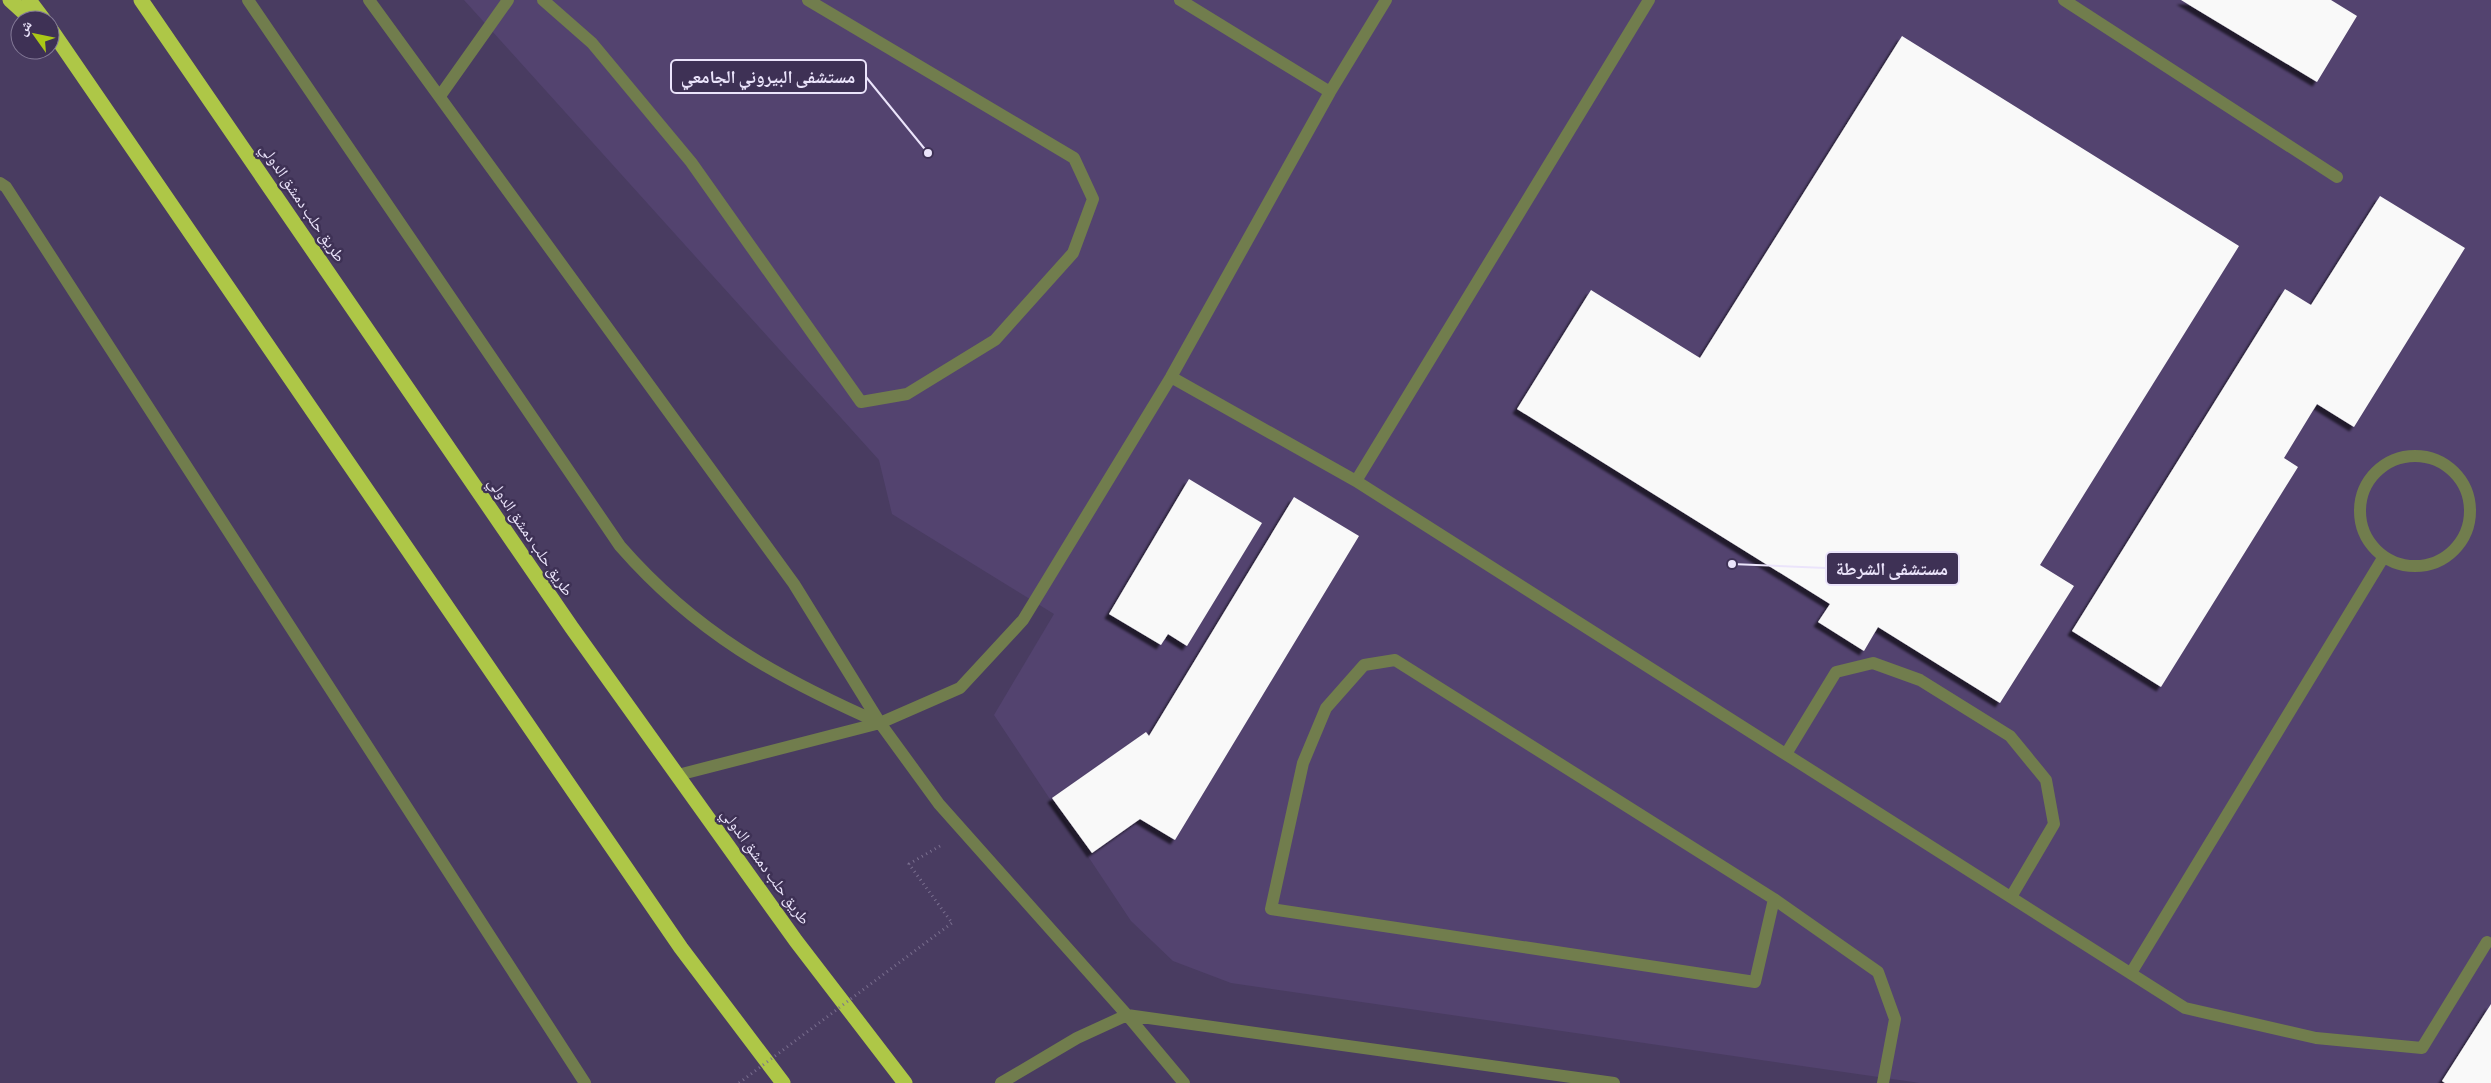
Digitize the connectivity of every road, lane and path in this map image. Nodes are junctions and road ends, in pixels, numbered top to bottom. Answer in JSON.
{"nodes":[{"id":1,"x":10,"y":0,"type":"edge"},
{"id":2,"x":141,"y":0,"type":"edge"},
{"id":3,"x":248,"y":0,"type":"edge"},
{"id":4,"x":369,"y":0,"type":"edge"},
{"id":5,"x":508,"y":0,"type":"edge"},
{"id":6,"x":543,"y":0,"type":"edge"},
{"id":7,"x":808,"y":0,"type":"edge"},
{"id":8,"x":1180,"y":0,"type":"edge"},
{"id":9,"x":1386,"y":0,"type":"edge"},
{"id":10,"x":1649,"y":0,"type":"edge"},
{"id":11,"x":2064,"y":0,"type":"edge"},
{"id":12,"x":21,"y":10,"type":"edge"},
{"id":13,"x":60,"y":41,"type":"edge"},
{"id":14,"x":60,"y":46,"type":"edge"},
{"id":15,"x":72,"y":57,"type":"junction"},
{"id":16,"x":1330,"y":92,"type":"junction"},
{"id":17,"x":440,"y":96,"type":"junction"},
{"id":18,"x":2337,"y":177,"type":"dead end"},
{"id":19,"x":0,"y":183,"type":"edge"},
{"id":20,"x":1171,"y":377,"type":"junction"},
{"id":21,"x":1356,"y":481,"type":"junction"},
{"id":22,"x":2383,"y":558,"type":"junction"},
{"id":23,"x":880,"y":723,"type":"junction"},
{"id":24,"x":1786,"y":754,"type":"junction"},
{"id":25,"x":678,"y":775,"type":"junction"},
{"id":26,"x":963,"y":831,"type":"junction"},
{"id":27,"x":2011,"y":897,"type":"junction"},
{"id":28,"x":1774,"y":899,"type":"junction"},
{"id":29,"x":2486,"y":942,"type":"dead end"},
{"id":30,"x":2131,"y":974,"type":"junction"},
{"id":31,"x":1127,"y":1015,"type":"junction"},
{"id":32,"x":585,"y":1083,"type":"edge"},
{"id":33,"x":739,"y":1083,"type":"edge"},
{"id":34,"x":783,"y":1083,"type":"edge"},
{"id":35,"x":905,"y":1083,"type":"edge"},
{"id":36,"x":1001,"y":1083,"type":"edge"},
{"id":37,"x":1184,"y":1083,"type":"edge"},
{"id":38,"x":1614,"y":1083,"type":"edge"},
{"id":39,"x":1883,"y":1083,"type":"edge"}],
"edges":[{"from":1,"to":12,"type":"highway"},
{"from":2,"to":25,"type":"highway","name":"طريق حلب دمشق الدولي"},
{"from":3,"to":23,"type":"street"},
{"from":4,"to":17,"type":"street"},
{"from":5,"to":17,"type":"street"},
{"from":6,"to":7,"type":"street"},
{"from":8,"to":16,"type":"street"},
{"from":9,"to":16,"type":"street"},
{"from":10,"to":21,"type":"street"},
{"from":11,"to":18,"type":"street"},
{"from":13,"to":15,"type":"highway"},
{"from":14,"to":15,"type":"highway"},
{"from":15,"to":34,"type":"highway"},
{"from":16,"to":20,"type":"street"},
{"from":17,"to":23,"type":"street"},
{"from":19,"to":32,"type":"street"},
{"from":20,"to":21,"type":"street"},
{"from":20,"to":23,"type":"street"},
{"from":21,"to":24,"type":"street"},
{"from":22,"to":22,"type":"street"},
{"from":22,"to":30,"type":"street"},
{"from":23,"to":25,"type":"street"},
{"from":23,"to":26,"type":"street"},
{"from":24,"to":27,"type":"street"},
{"from":24,"to":27,"type":"street"},
{"from":25,"to":35,"type":"highway","name":"طريق حلب دمشق الدولي"},
{"from":26,"to":31,"type":"street"},
{"from":26,"to":33,"type":"path","bridge":true},
{"from":27,"to":30,"type":"street"},
{"from":28,"to":28,"type":"street"},
{"from":28,"to":39,"type":"street"},
{"from":29,"to":30,"type":"street"},
{"from":31,"to":36,"type":"street"},
{"from":31,"to":37,"type":"street"},
{"from":31,"to":38,"type":"street"}]}
